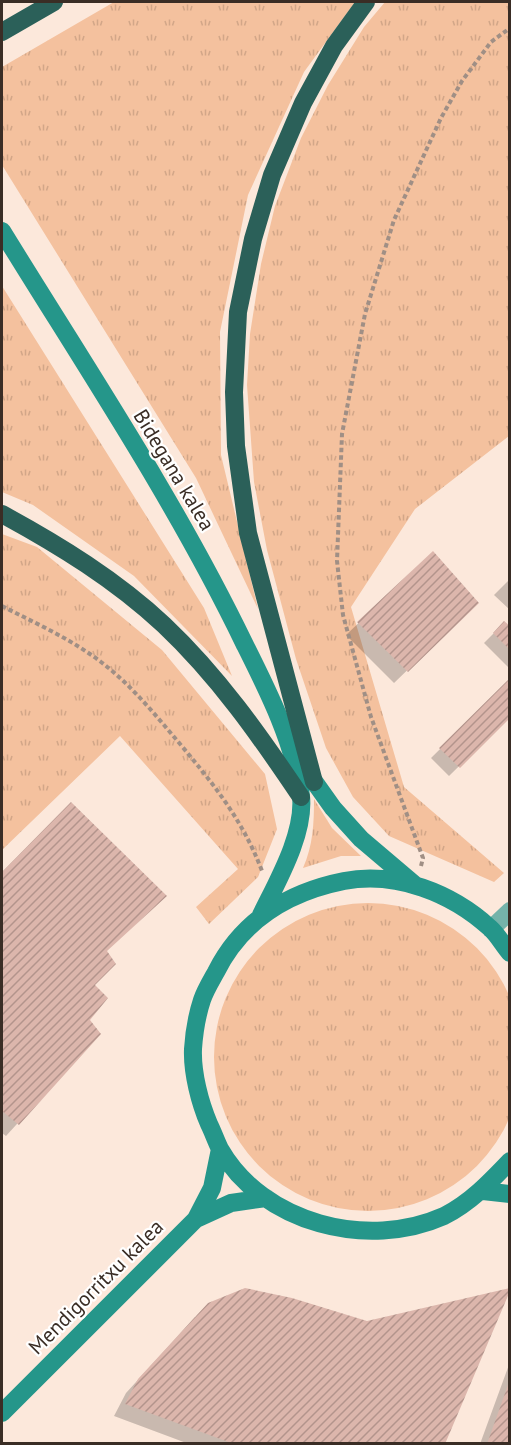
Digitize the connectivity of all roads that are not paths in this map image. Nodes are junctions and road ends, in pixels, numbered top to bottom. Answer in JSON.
{"nodes":[{"id":1,"x":54,"y":2,"type":"edge"},
{"id":2,"x":366,"y":2,"type":"edge"},
{"id":3,"x":2,"y":32,"type":"edge"},
{"id":4,"x":2,"y":231,"type":"edge"},
{"id":5,"x":2,"y":514,"type":"edge"},
{"id":6,"x":288,"y":743,"type":"junction"},
{"id":7,"x":314,"y":782,"type":"junction"},
{"id":8,"x":301,"y":797,"type":"junction"},
{"id":9,"x":416,"y":885,"type":"junction"},
{"id":10,"x":510,"y":911,"type":"edge"},
{"id":11,"x":260,"y":917,"type":"junction"},
{"id":12,"x":492,"y":929,"type":"junction"},
{"id":13,"x":510,"y":953,"type":"edge"},
{"id":14,"x":220,"y":1149,"type":"junction"},
{"id":15,"x":510,"y":1161,"type":"edge"},
{"id":16,"x":483,"y":1191,"type":"junction"},
{"id":17,"x":510,"y":1194,"type":"edge"},
{"id":18,"x":266,"y":1198,"type":"junction"},
{"id":19,"x":196,"y":1219,"type":"junction"},
{"id":20,"x":2,"y":1413,"type":"edge"}],
"edges":[{"from":1,"to":3,"type":"highway"},
{"from":2,"to":7,"type":"highway"},
{"from":4,"to":6,"type":"street","name":"Bidegana kalea"},
{"from":5,"to":8,"type":"highway"},
{"from":6,"to":7,"type":"street","name":"Bidegana kalea"},
{"from":6,"to":8,"type":"street","name":"Bidegana kalea"},
{"from":7,"to":9,"type":"street","name":"Bidegana kalea"},
{"from":8,"to":11,"type":"street","name":"Bidegana kalea"},
{"from":9,"to":11,"type":"street"},
{"from":9,"to":12,"type":"street"},
{"from":10,"to":12,"type":"street"},
{"from":11,"to":14,"type":"street"},
{"from":12,"to":13,"type":"street"},
{"from":14,"to":18,"type":"street"},
{"from":14,"to":19,"type":"street","name":"Mendigorritxu kalea"},
{"from":15,"to":16,"type":"street"},
{"from":16,"to":17,"type":"street"},
{"from":16,"to":18,"type":"street"},
{"from":18,"to":19,"type":"street","name":"Mendigorritxu kalea"},
{"from":19,"to":20,"type":"street","name":"Mendigorritxu kalea"}]}
